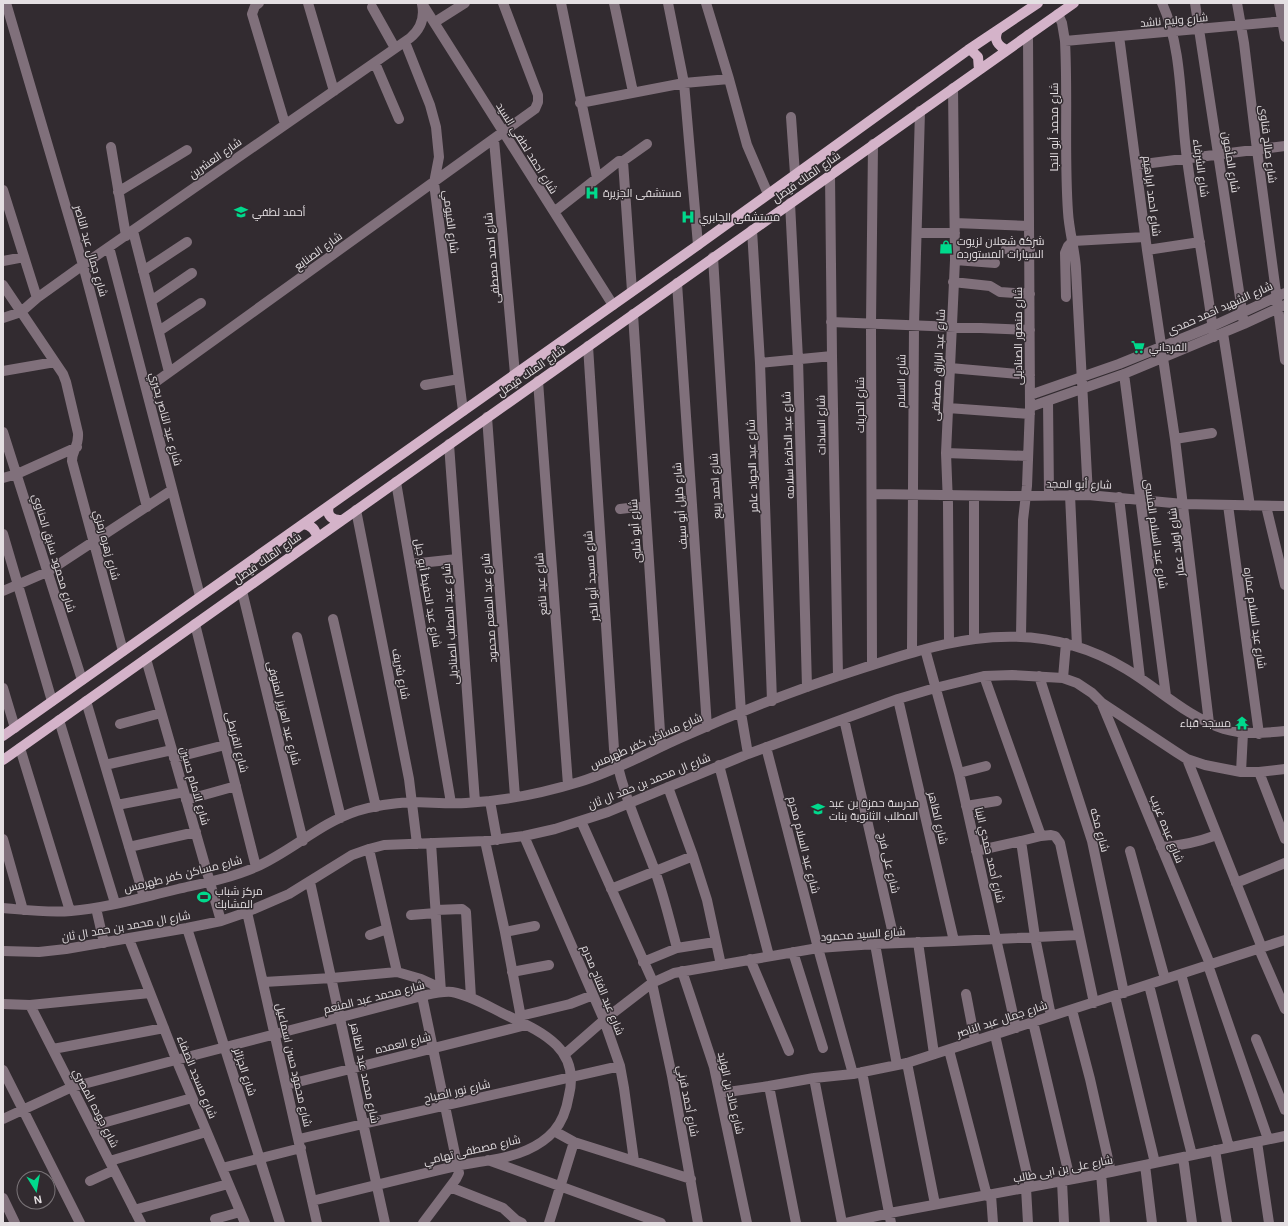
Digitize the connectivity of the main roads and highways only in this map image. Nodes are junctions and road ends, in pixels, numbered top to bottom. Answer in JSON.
{"nodes":[{"id":1,"x":1038,"y":3,"type":"edge"},
{"id":2,"x":1074,"y":3,"type":"edge"},
{"id":3,"x":998,"y":30,"type":"junction"},
{"id":4,"x":968,"y":50,"type":"junction"},
{"id":5,"x":1007,"y":50,"type":"junction"},
{"id":6,"x":980,"y":70,"type":"junction"},
{"id":7,"x":329,"y":506,"type":"junction"},
{"id":8,"x":342,"y":520,"type":"junction"},
{"id":9,"x":302,"y":524,"type":"junction"},
{"id":10,"x":317,"y":538,"type":"junction"},
{"id":11,"x":3,"y":736,"type":"edge"},
{"id":12,"x":3,"y":760,"type":"edge"}],
"edges":[{"from":1,"to":3,"type":"main road","name":"شارع الملك فيصل"},
{"from":2,"to":5,"type":"main road","name":"شارع الملك فيصل"},
{"from":3,"to":4,"type":"main road","name":"شارع الملك فيصل"},
{"from":3,"to":5,"type":"main road"},
{"from":4,"to":6,"type":"main road"},
{"from":4,"to":7,"type":"main road","name":"شارع الملك فيصل"},
{"from":5,"to":6,"type":"main road","name":"شارع الملك فيصل"},
{"from":6,"to":8,"type":"main road","name":"شارع الملك فيصل"},
{"from":7,"to":8,"type":"main road"},
{"from":7,"to":9,"type":"main road","name":"شارع الملك فيصل"},
{"from":8,"to":10,"type":"main road","name":"شارع الملك فيصل"},
{"from":9,"to":10,"type":"main road"},
{"from":9,"to":11,"type":"main road","name":"شارع الملك فيصل"},
{"from":10,"to":12,"type":"main road","name":"شارع الملك فيصل"}]}
